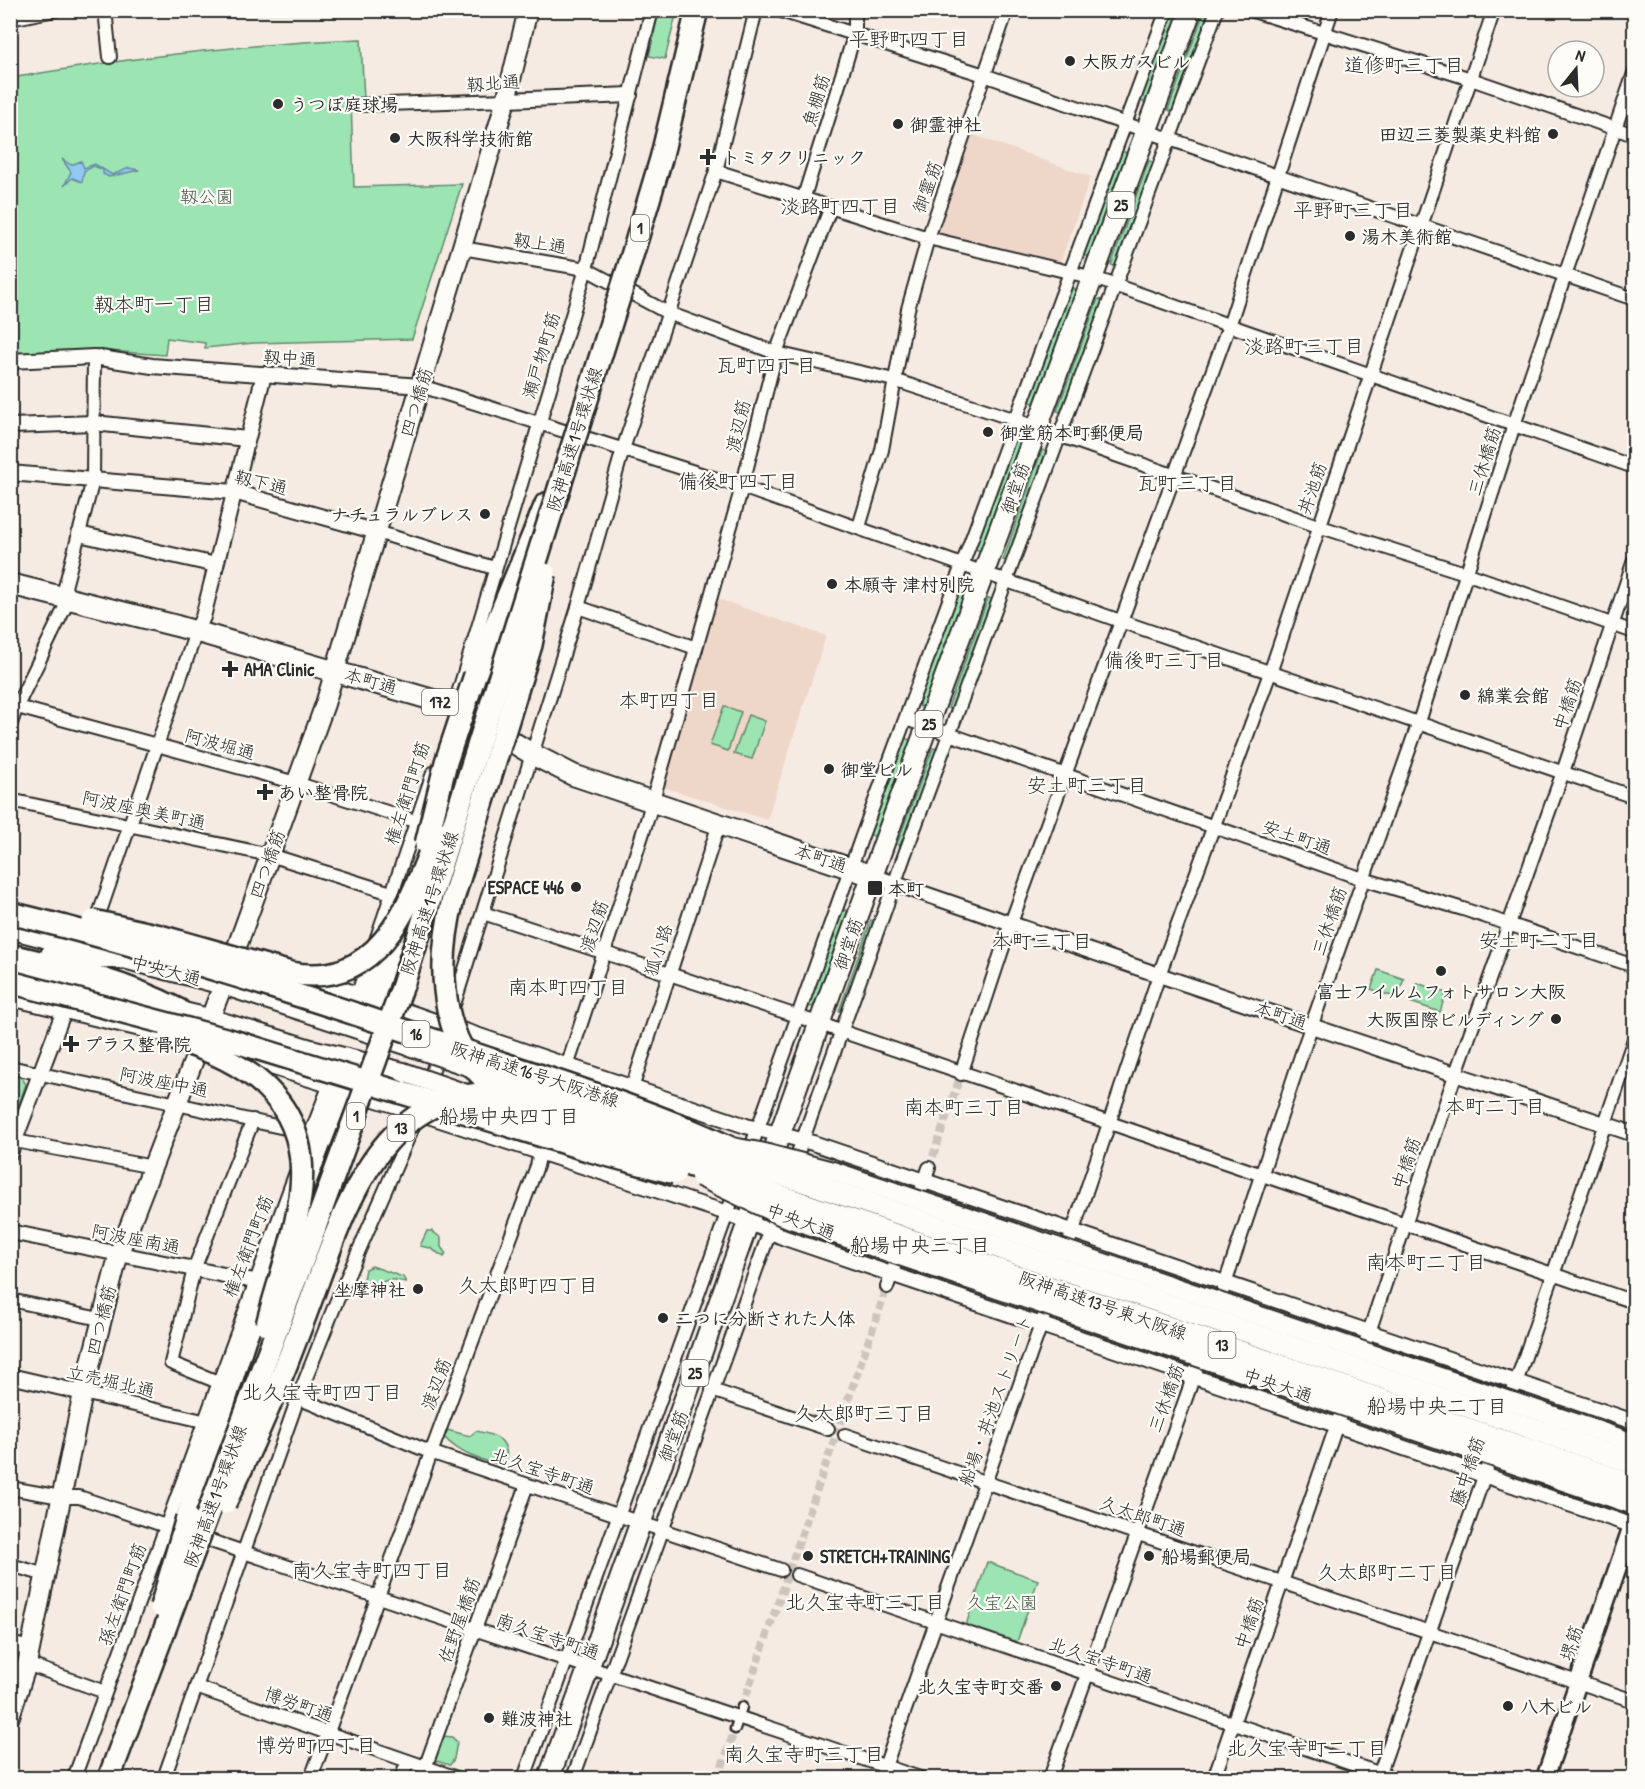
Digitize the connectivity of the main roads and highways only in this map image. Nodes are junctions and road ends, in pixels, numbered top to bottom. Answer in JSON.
{"nodes":[{"id":1,"x":528,"y":10,"type":"edge"},
{"id":2,"x":697,"y":10,"type":"edge"},
{"id":3,"x":1191,"y":10,"type":"edge"},
{"id":4,"x":567,"y":436,"type":"junction"},
{"id":5,"x":564,"y":472,"type":"junction"},
{"id":6,"x":10,"y":584,"type":"edge"},
{"id":7,"x":335,"y":671,"type":"junction"},
{"id":8,"x":494,"y":699,"type":"junction"},
{"id":9,"x":873,"y":876,"type":"junction"},
{"id":10,"x":10,"y":904,"type":"edge"},
{"id":11,"x":10,"y":913,"type":"edge"},
{"id":12,"x":10,"y":929,"type":"edge"},
{"id":13,"x":10,"y":944,"type":"edge"},
{"id":14,"x":10,"y":955,"type":"edge"},
{"id":15,"x":122,"y":958,"type":"junction"},
{"id":16,"x":55,"y":960,"type":"junction"},
{"id":17,"x":10,"y":970,"type":"edge"},
{"id":18,"x":10,"y":982,"type":"edge"},
{"id":19,"x":223,"y":985,"type":"junction"},
{"id":20,"x":10,"y":993,"type":"edge"},
{"id":21,"x":365,"y":995,"type":"road end"},
{"id":22,"x":178,"y":1010,"type":"junction"},
{"id":23,"x":209,"y":1018,"type":"junction"},
{"id":24,"x":335,"y":1086,"type":"road end"},
{"id":25,"x":812,"y":1184,"type":"junction"},
{"id":26,"x":810,"y":1205,"type":"junction"},
{"id":27,"x":244,"y":1418,"type":"junction"},
{"id":28,"x":1635,"y":1443,"type":"edge"},
{"id":29,"x":1635,"y":1464,"type":"edge"},
{"id":30,"x":1635,"y":1485,"type":"edge"},
{"id":31,"x":1635,"y":1505,"type":"edge"},
{"id":32,"x":1634,"y":1524,"type":"edge"},
{"id":33,"x":170,"y":1620,"type":"junction"},
{"id":34,"x":11,"y":1714,"type":"edge"},
{"id":35,"x":119,"y":1752,"type":"junction"},
{"id":36,"x":109,"y":1779,"type":"edge"},
{"id":37,"x":549,"y":1779,"type":"edge"},
{"id":38,"x":1545,"y":1779,"type":"edge"}],
"edges":[{"from":1,"to":7,"type":"main road","name":"四つ橋筋"},
{"from":2,"to":4,"type":"highway","name":"阪神高速1号環状線","number":"1","bridge":true},
{"from":3,"to":9,"type":"highway","name":"御堂筋","number":"25"},
{"from":4,"to":5,"type":"highway","name":"阪神高速1号環状線","number":"1","bridge":true},
{"from":4,"to":21,"type":"highway","bridge":true},
{"from":5,"to":8,"type":"highway","name":"阪神高速1号環状線","number":"1","bridge":true},
{"from":5,"to":26,"type":"highway","number":"1","bridge":true},
{"from":6,"to":7,"type":"highway","name":"本町通","number":"172"},
{"from":7,"to":9,"type":"highway","name":"本町通","number":"172"},
{"from":7,"to":19,"type":"main road","name":"四つ橋筋"},
{"from":8,"to":10,"type":"highway","bridge":true},
{"from":8,"to":27,"type":"highway","name":"阪神高速1号環状線","number":"1","bridge":true},
{"from":9,"to":37,"type":"highway","name":"御堂筋","number":"25"},
{"from":11,"to":25,"type":"highway","name":"阪神高速16号大阪港線","number":"16","bridge":true},
{"from":12,"to":15,"type":"main road","name":"中央大通"},
{"from":13,"to":16,"type":"highway"},
{"from":14,"to":16,"type":"highway"},
{"from":15,"to":16,"type":"highway"},
{"from":15,"to":19,"type":"main road","name":"中央大通"},
{"from":16,"to":22,"type":"highway"},
{"from":17,"to":22,"type":"main road","name":"中央大通"},
{"from":18,"to":26,"type":"highway","bridge":true},
{"from":19,"to":23,"type":"main road","name":"四つ橋筋"},
{"from":19,"to":28,"type":"main road","name":"中央大通","bridge":true},
{"from":20,"to":27,"type":"highway","bridge":true},
{"from":22,"to":23,"type":"main road","name":"中央大通"},
{"from":23,"to":31,"type":"main road","name":"中央大通","bridge":true},
{"from":23,"to":34,"type":"main road","name":"四つ橋筋"},
{"from":24,"to":35,"type":"highway","bridge":true},
{"from":25,"to":29,"type":"highway","name":"阪神高速13号東大阪線","number":"13","bridge":true},
{"from":25,"to":33,"type":"highway","number":"13","bridge":true},
{"from":26,"to":30,"type":"highway","name":"阪神高速13号東大阪線","number":"13","bridge":true},
{"from":27,"to":33,"type":"highway","name":"阪神高速1号環状線","number":"1","bridge":true},
{"from":32,"to":38,"type":"main road","name":"堺筋"},
{"from":33,"to":35,"type":"highway","name":"阪神高速1号環状線","number":"1","bridge":true},
{"from":35,"to":36,"type":"highway","name":"阪神高速1号環状線","number":"1","bridge":true}]}
